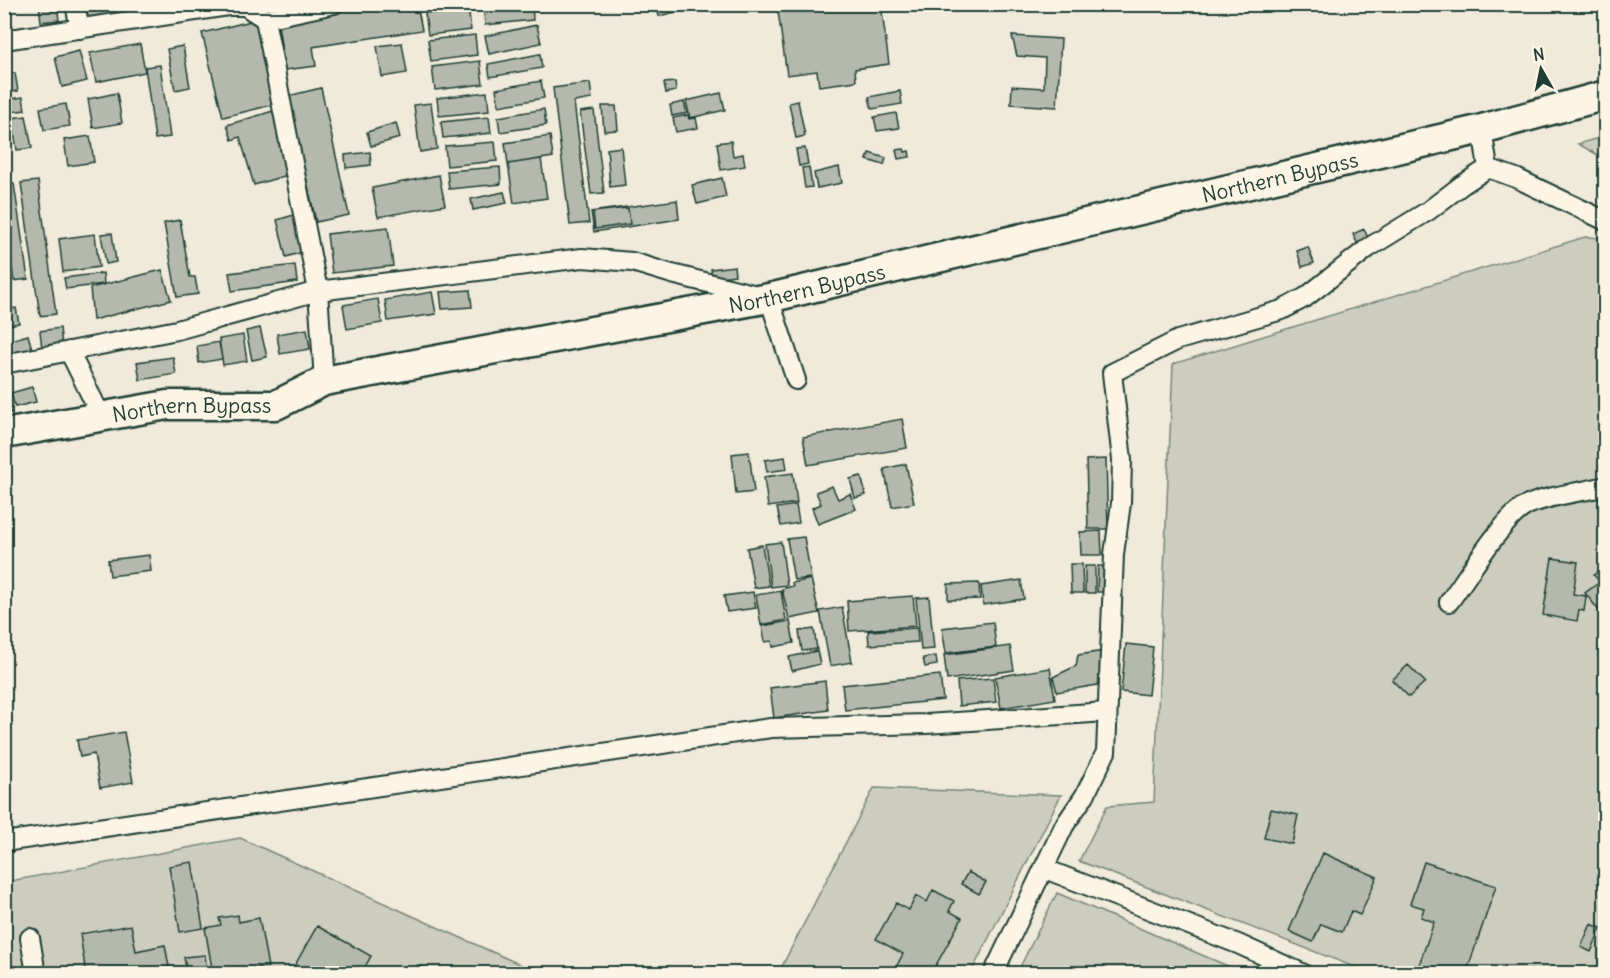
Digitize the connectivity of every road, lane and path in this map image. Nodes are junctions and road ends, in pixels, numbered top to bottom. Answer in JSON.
{"nodes":[{"id":1,"x":75,"y":4,"type":"edge"},
{"id":2,"x":334,"y":4,"type":"edge"},
{"id":3,"x":265,"y":19,"type":"junction"},
{"id":4,"x":80,"y":29,"type":"junction"},
{"id":5,"x":4,"y":40,"type":"edge"},
{"id":6,"x":1605,"y":95,"type":"edge"},
{"id":7,"x":1482,"y":129,"type":"junction"},
{"id":8,"x":1488,"y":168,"type":"junction"},
{"id":9,"x":1605,"y":221,"type":"edge"},
{"id":10,"x":318,"y":291,"type":"junction"},
{"id":11,"x":769,"y":298,"type":"junction"},
{"id":12,"x":69,"y":351,"type":"junction"},
{"id":13,"x":4,"y":364,"type":"edge"},
{"id":14,"x":796,"y":380,"type":"dead end"},
{"id":15,"x":324,"y":381,"type":"junction"},
{"id":16,"x":101,"y":416,"type":"junction"},
{"id":17,"x":4,"y":434,"type":"edge"},
{"id":18,"x":1605,"y":486,"type":"edge"},
{"id":19,"x":1449,"y":602,"type":"dead end"},
{"id":20,"x":1107,"y":712,"type":"junction"},
{"id":21,"x":4,"y":842,"type":"edge"},
{"id":22,"x":1045,"y":869,"type":"junction"},
{"id":23,"x":30,"y":938,"type":"dead end"},
{"id":24,"x":36,"y":974,"type":"edge"},
{"id":25,"x":993,"y":974,"type":"edge"},
{"id":26,"x":1304,"y":974,"type":"edge"}],
"edges":[{"from":1,"to":4,"type":"street"},
{"from":2,"to":3,"type":"street"},
{"from":3,"to":4,"type":"street"},
{"from":3,"to":10,"type":"street"},
{"from":4,"to":5,"type":"street"},
{"from":6,"to":7,"type":"main road","name":"Northern Bypass"},
{"from":7,"to":8,"type":"street"},
{"from":7,"to":11,"type":"main road","name":"Northern Bypass"},
{"from":8,"to":9,"type":"street"},
{"from":8,"to":20,"type":"street"},
{"from":10,"to":11,"type":"street"},
{"from":10,"to":12,"type":"street"},
{"from":10,"to":15,"type":"street"},
{"from":11,"to":14,"type":"street"},
{"from":11,"to":15,"type":"main road","name":"Northern Bypass"},
{"from":12,"to":13,"type":"street"},
{"from":12,"to":16,"type":"street"},
{"from":15,"to":16,"type":"main road","name":"Northern Bypass"},
{"from":16,"to":17,"type":"main road","name":"Northern Bypass"},
{"from":18,"to":19,"type":"street"},
{"from":20,"to":21,"type":"street"},
{"from":20,"to":22,"type":"street"},
{"from":22,"to":25,"type":"street"},
{"from":22,"to":26,"type":"street"},
{"from":23,"to":24,"type":"street"}]}
